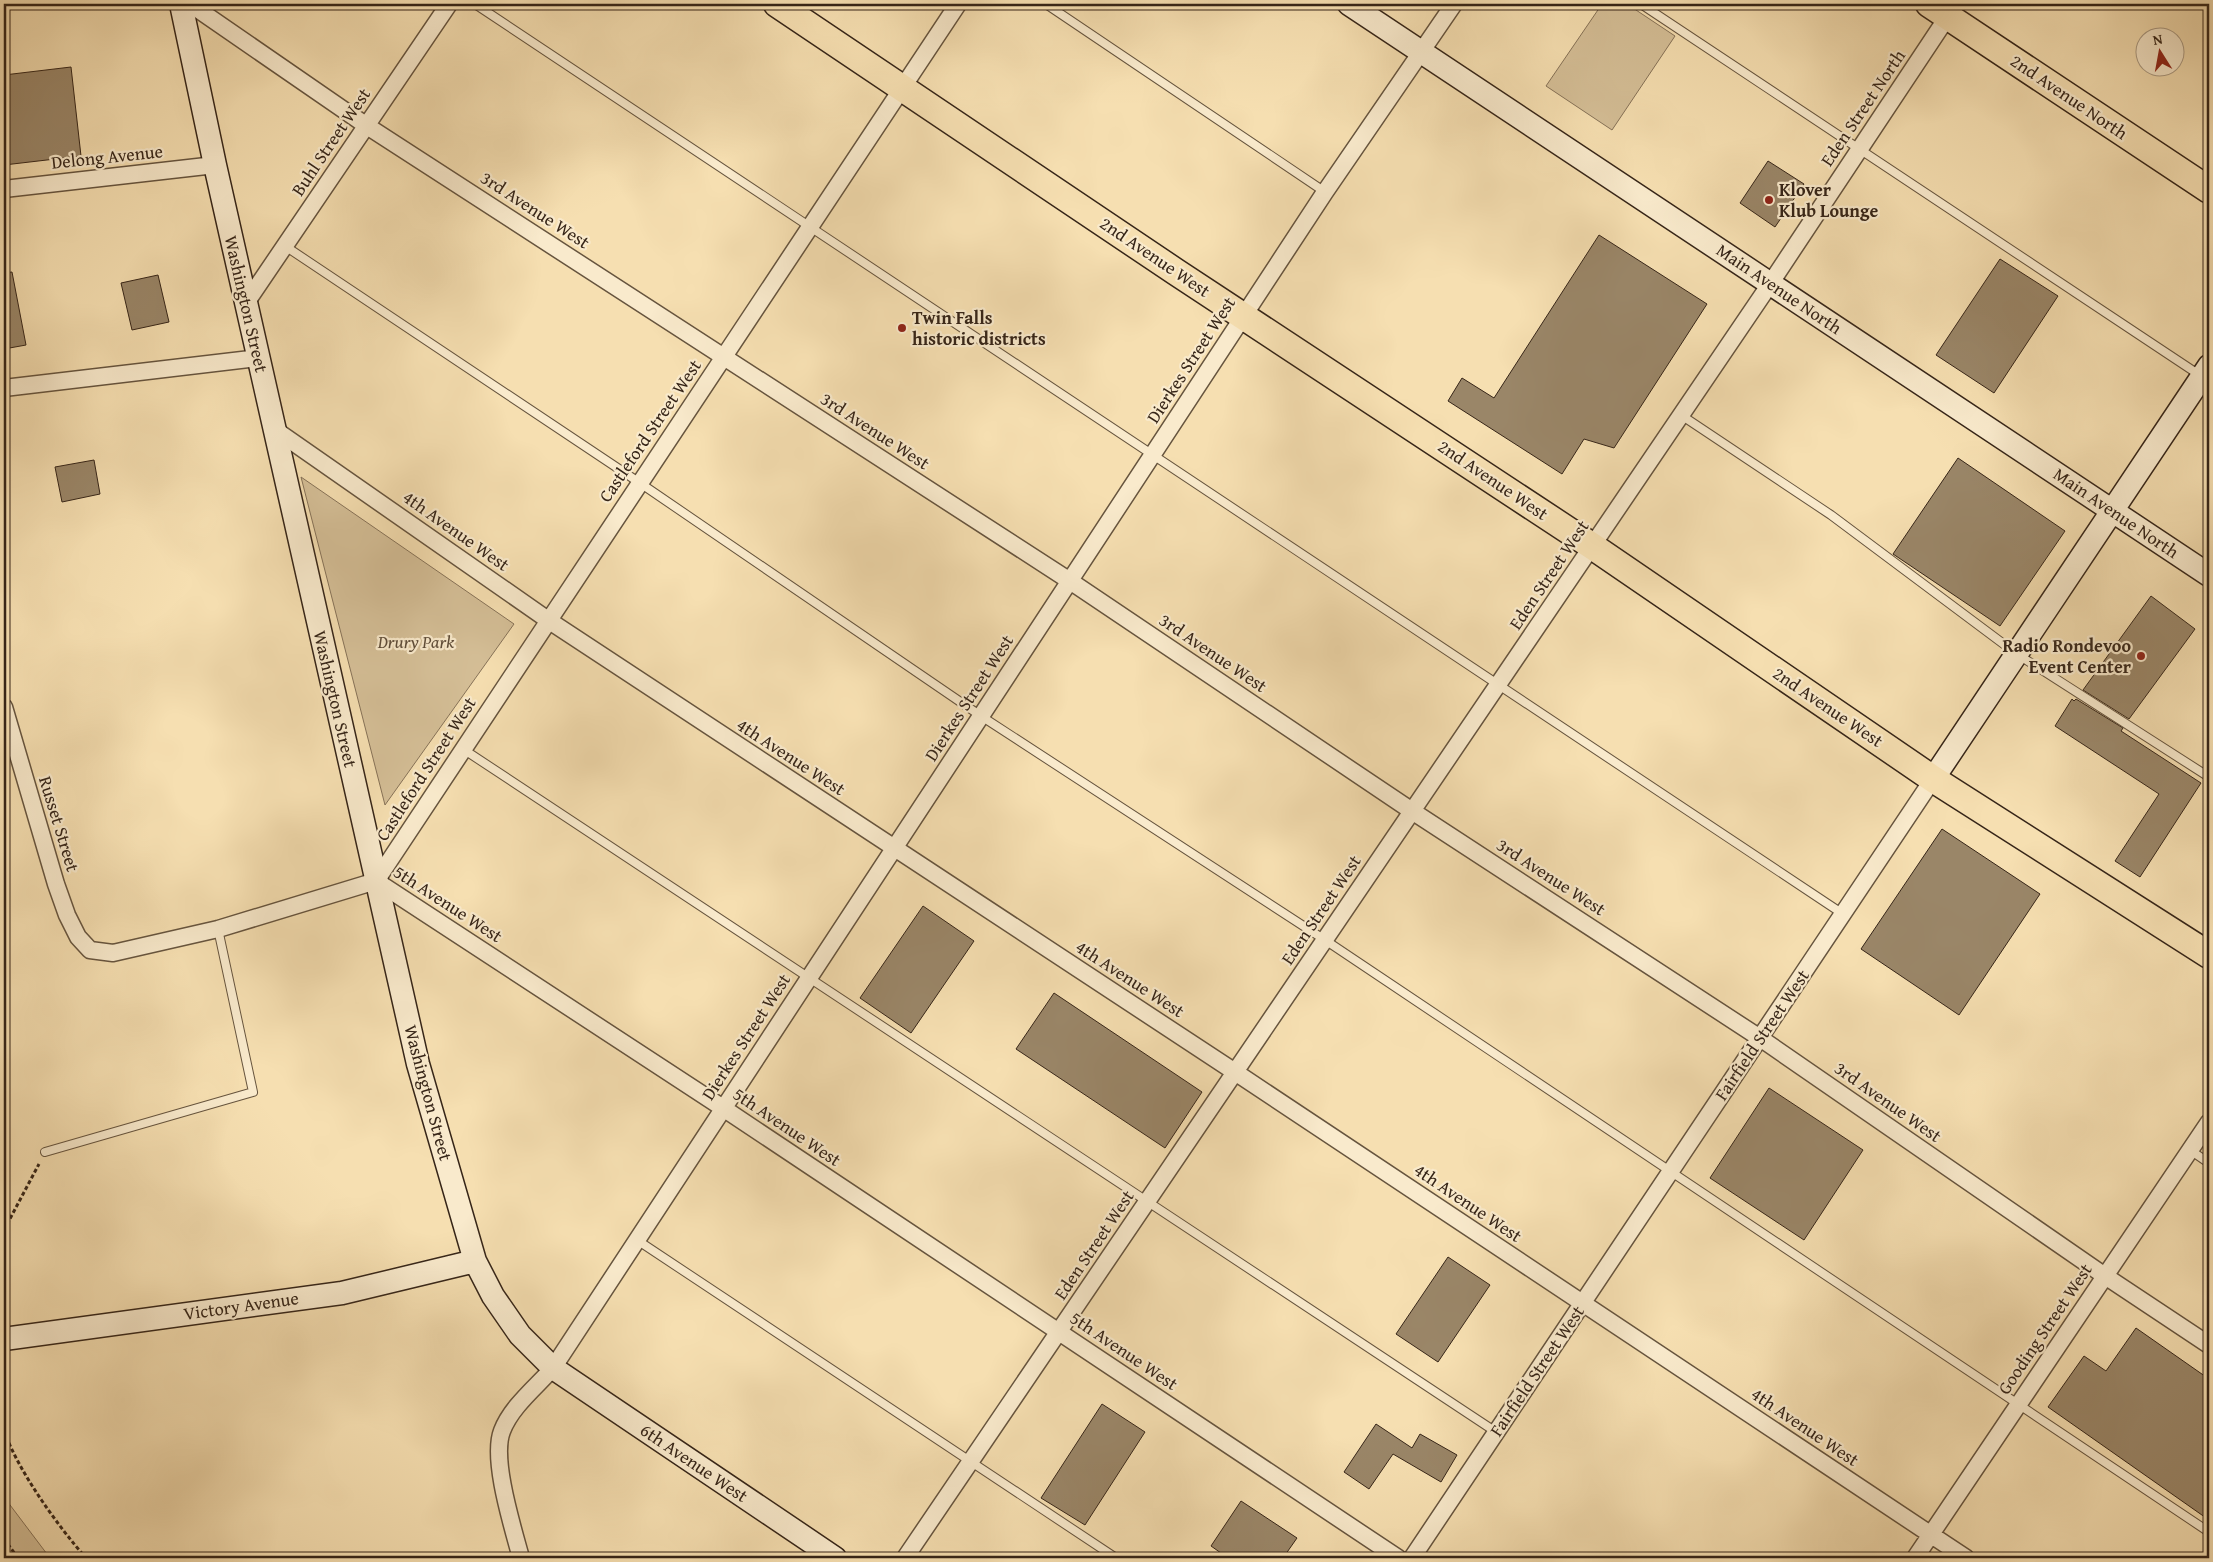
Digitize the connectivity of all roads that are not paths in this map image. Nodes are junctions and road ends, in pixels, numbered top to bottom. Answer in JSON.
{"nodes":[{"id":1,"x":181,"y":4,"type":"edge"},
{"id":2,"x":190,"y":4,"type":"edge"},
{"id":3,"x":449,"y":4,"type":"edge"},
{"id":4,"x":476,"y":4,"type":"edge"},
{"id":5,"x":776,"y":4,"type":"edge"},
{"id":6,"x":958,"y":4,"type":"edge"},
{"id":7,"x":1046,"y":4,"type":"edge"},
{"id":8,"x":1349,"y":4,"type":"edge"},
{"id":9,"x":1454,"y":4,"type":"edge"},
{"id":10,"x":1641,"y":4,"type":"edge"},
{"id":11,"x":2203,"y":4,"type":"edge"},
{"id":12,"x":1944,"y":8,"type":"edge"},
{"id":13,"x":2209,"y":8,"type":"edge"},
{"id":14,"x":1422,"y":52,"type":"junction"},
{"id":15,"x":903,"y":87,"type":"junction"},
{"id":16,"x":366,"y":126,"type":"junction"},
{"id":17,"x":1860,"y":149,"type":"junction"},
{"id":18,"x":215,"y":166,"type":"junction"},
{"id":19,"x":4,"y":189,"type":"edge"},
{"id":20,"x":2209,"y":190,"type":"edge"},
{"id":21,"x":1325,"y":192,"type":"junction"},
{"id":22,"x":810,"y":226,"type":"junction"},
{"id":23,"x":285,"y":246,"type":"junction"},
{"id":24,"x":1770,"y":284,"type":"junction"},
{"id":25,"x":246,"y":303,"type":"junction"},
{"id":26,"x":1244,"y":315,"type":"junction"},
{"id":27,"x":724,"y":356,"type":"junction"},
{"id":28,"x":258,"y":358,"type":"junction"},
{"id":29,"x":2207,"y":374,"type":"edge"},
{"id":30,"x":4,"y":388,"type":"edge"},
{"id":31,"x":1681,"y":415,"type":"junction"},
{"id":32,"x":274,"y":429,"type":"junction"},
{"id":33,"x":1154,"y":453,"type":"junction"},
{"id":34,"x":640,"y":482,"type":"junction"},
{"id":35,"x":2113,"y":511,"type":"junction"},
{"id":36,"x":1592,"y":546,"type":"junction"},
{"id":37,"x":2209,"y":575,"type":"edge"},
{"id":38,"x":1070,"y":581,"type":"junction"},
{"id":39,"x":548,"y":620,"type":"junction"},
{"id":40,"x":2017,"y":654,"type":"junction"},
{"id":41,"x":1499,"y":684,"type":"junction"},
{"id":42,"x":4,"y":707,"type":"edge"},
{"id":43,"x":981,"y":716,"type":"junction"},
{"id":44,"x":463,"y":749,"type":"junction"},
{"id":45,"x":2209,"y":777,"type":"edge"},
{"id":46,"x":1933,"y":779,"type":"junction"},
{"id":47,"x":1412,"y":811,"type":"junction"},
{"id":48,"x":894,"y":848,"type":"junction"},
{"id":49,"x":376,"y":881,"type":"junction"},
{"id":50,"x":1843,"y":914,"type":"junction"},
{"id":51,"x":218,"y":929,"type":"junction"},
{"id":52,"x":1325,"y":940,"type":"junction"},
{"id":53,"x":88,"y":947,"type":"joint"},
{"id":54,"x":2209,"y":955,"type":"edge"},
{"id":55,"x":809,"y":978,"type":"junction"},
{"id":56,"x":1760,"y":1038,"type":"junction"},
{"id":57,"x":1235,"y":1072,"type":"junction"},
{"id":58,"x":723,"y":1108,"type":"junction"},
{"id":59,"x":2209,"y":1122,"type":"edge"},
{"id":60,"x":2190,"y":1150,"type":"junction"},
{"id":61,"x":45,"y":1152,"type":"road end"},
{"id":62,"x":2209,"y":1163,"type":"edge"},
{"id":63,"x":1670,"y":1171,"type":"junction"},
{"id":64,"x":1148,"y":1201,"type":"junction"},
{"id":65,"x":637,"y":1240,"type":"junction"},
{"id":66,"x":475,"y":1261,"type":"junction"},
{"id":67,"x":2105,"y":1276,"type":"junction"},
{"id":68,"x":1582,"y":1303,"type":"junction"},
{"id":69,"x":1059,"y":1332,"type":"junction"},
{"id":70,"x":4,"y":1339,"type":"edge"},
{"id":71,"x":2209,"y":1345,"type":"edge"},
{"id":72,"x":552,"y":1368,"type":"junction"},
{"id":73,"x":2019,"y":1404,"type":"junction"},
{"id":74,"x":1496,"y":1432,"type":"junction"},
{"id":75,"x":971,"y":1461,"type":"junction"},
{"id":76,"x":2209,"y":1532,"type":"edge"},
{"id":77,"x":1931,"y":1535,"type":"junction"},
{"id":78,"x":521,"y":1558,"type":"edge"},
{"id":79,"x":835,"y":1558,"type":"edge"},
{"id":80,"x":905,"y":1558,"type":"edge"},
{"id":81,"x":1116,"y":1558,"type":"edge"},
{"id":82,"x":1398,"y":1558,"type":"edge"},
{"id":83,"x":1412,"y":1558,"type":"edge"},
{"id":84,"x":1915,"y":1558,"type":"edge"},
{"id":85,"x":1966,"y":1558,"type":"edge"}],
"edges":[{"from":1,"to":18,"type":"street","name":"Washington Street"},
{"from":2,"to":16,"type":"street","name":"3rd Avenue West"},
{"from":3,"to":16,"type":"street","name":"Buhl Street West"},
{"from":4,"to":22,"type":"lane"},
{"from":5,"to":15,"type":"main road","name":"2nd Avenue West"},
{"from":6,"to":15,"type":"street","name":"Castleford Street West"},
{"from":7,"to":21,"type":"lane"},
{"from":8,"to":14,"type":"street","name":"Main Avenue North"},
{"from":9,"to":14,"type":"street","name":"Dierkes Street West"},
{"from":10,"to":17,"type":"lane"},
{"from":11,"to":13,"type":"lane"},
{"from":12,"to":17,"type":"street","name":"Eden Street North"},
{"from":12,"to":20,"type":"main road","name":"2nd Avenue North"},
{"from":14,"to":21,"type":"street","name":"Dierkes Street West"},
{"from":14,"to":24,"type":"street","name":"Main Avenue North"},
{"from":15,"to":22,"type":"street","name":"Castleford Street West"},
{"from":15,"to":26,"type":"main road","name":"2nd Avenue West"},
{"from":16,"to":23,"type":"street","name":"Buhl Street West"},
{"from":16,"to":27,"type":"street","name":"3rd Avenue West"},
{"from":17,"to":24,"type":"street","name":"Eden Street North"},
{"from":17,"to":29,"type":"lane"},
{"from":18,"to":19,"type":"street","name":"Delong Avenue"},
{"from":18,"to":25,"type":"street","name":"Washington Street"},
{"from":21,"to":26,"type":"street","name":"Dierkes Street West"},
{"from":22,"to":27,"type":"street","name":"Castleford Street West"},
{"from":22,"to":33,"type":"lane"},
{"from":23,"to":25,"type":"street","name":"Buhl Street West"},
{"from":23,"to":34,"type":"lane"},
{"from":24,"to":31,"type":"street","name":"Eden Street West"},
{"from":24,"to":35,"type":"street","name":"Main Avenue North"},
{"from":25,"to":28,"type":"street","name":"Washington Street"},
{"from":26,"to":33,"type":"street","name":"Dierkes Street West"},
{"from":26,"to":36,"type":"main road","name":"2nd Avenue West"},
{"from":27,"to":34,"type":"street","name":"Castleford Street West"},
{"from":27,"to":38,"type":"street","name":"3rd Avenue West"},
{"from":28,"to":30,"type":"street"},
{"from":28,"to":32,"type":"street","name":"Washington Street"},
{"from":29,"to":35,"type":"street","name":"Fairfield Street West"},
{"from":31,"to":36,"type":"street","name":"Eden Street West"},
{"from":31,"to":40,"type":"lane"},
{"from":32,"to":39,"type":"street","name":"4th Avenue West"},
{"from":32,"to":49,"type":"street","name":"Washington Street"},
{"from":33,"to":38,"type":"street","name":"Dierkes Street West"},
{"from":33,"to":41,"type":"lane"},
{"from":34,"to":39,"type":"street","name":"Castleford Street West"},
{"from":34,"to":43,"type":"lane"},
{"from":35,"to":37,"type":"street","name":"Main Avenue North"},
{"from":35,"to":40,"type":"street","name":"Fairfield Street West"},
{"from":36,"to":41,"type":"street","name":"Eden Street West"},
{"from":36,"to":46,"type":"main road","name":"2nd Avenue West"},
{"from":38,"to":43,"type":"street","name":"Dierkes Street West"},
{"from":38,"to":47,"type":"street","name":"3rd Avenue West"},
{"from":39,"to":44,"type":"street","name":"Castleford Street West"},
{"from":39,"to":48,"type":"street","name":"4th Avenue West"},
{"from":40,"to":45,"type":"lane"},
{"from":40,"to":46,"type":"street","name":"Fairfield Street West"},
{"from":41,"to":47,"type":"street","name":"Eden Street West"},
{"from":41,"to":50,"type":"lane"},
{"from":42,"to":53,"type":"street","name":"Russet Street"},
{"from":43,"to":48,"type":"street","name":"Dierkes Street West"},
{"from":43,"to":52,"type":"lane"},
{"from":44,"to":49,"type":"street","name":"Castleford Street West"},
{"from":44,"to":55,"type":"lane"},
{"from":46,"to":50,"type":"street","name":"Fairfield Street West"},
{"from":46,"to":54,"type":"main road","name":"2nd Avenue West"},
{"from":47,"to":52,"type":"street","name":"Eden Street West"},
{"from":47,"to":56,"type":"street","name":"3rd Avenue West"},
{"from":48,"to":55,"type":"street","name":"Dierkes Street West"},
{"from":48,"to":57,"type":"street","name":"4th Avenue West"},
{"from":49,"to":51,"type":"street","name":"5th Avenue West"},
{"from":49,"to":58,"type":"street","name":"5th Avenue West"},
{"from":49,"to":66,"type":"street","name":"Washington Street"},
{"from":50,"to":56,"type":"street","name":"Fairfield Street West"},
{"from":51,"to":53,"type":"street","name":"5th Avenue West"},
{"from":51,"to":61,"type":"lane"},
{"from":52,"to":57,"type":"street","name":"Eden Street West"},
{"from":52,"to":63,"type":"lane"},
{"from":55,"to":58,"type":"street","name":"Dierkes Street West"},
{"from":55,"to":64,"type":"lane"},
{"from":56,"to":63,"type":"street","name":"Fairfield Street West"},
{"from":56,"to":67,"type":"street","name":"3rd Avenue West"},
{"from":57,"to":64,"type":"street","name":"Eden Street West"},
{"from":57,"to":68,"type":"street","name":"4th Avenue West"},
{"from":58,"to":65,"type":"street","name":"Dierkes Street West"},
{"from":58,"to":69,"type":"street","name":"5th Avenue West"},
{"from":59,"to":60,"type":"street","name":"Gooding Street West"},
{"from":60,"to":62,"type":"lane"},
{"from":60,"to":67,"type":"street","name":"Gooding Street West"},
{"from":63,"to":68,"type":"street","name":"Fairfield Street West"},
{"from":63,"to":73,"type":"lane"},
{"from":64,"to":69,"type":"street","name":"Eden Street West"},
{"from":64,"to":74,"type":"lane"},
{"from":65,"to":72,"type":"street","name":"Dierkes Street West"},
{"from":65,"to":75,"type":"lane"},
{"from":66,"to":70,"type":"street","name":"Victory Avenue"},
{"from":66,"to":72,"type":"street","name":"Washington Street"},
{"from":67,"to":71,"type":"street","name":"3rd Avenue West"},
{"from":67,"to":73,"type":"street","name":"Gooding Street West"},
{"from":68,"to":74,"type":"street","name":"Fairfield Street West"},
{"from":68,"to":77,"type":"street","name":"4th Avenue West"},
{"from":69,"to":75,"type":"street","name":"Eden Street West"},
{"from":69,"to":82,"type":"street","name":"5th Avenue West"},
{"from":72,"to":78,"type":"street","name":"Dierkes Street West"},
{"from":72,"to":79,"type":"street","name":"6th Avenue West"},
{"from":73,"to":76,"type":"lane"},
{"from":73,"to":77,"type":"street","name":"Gooding Street West"},
{"from":74,"to":83,"type":"street","name":"Fairfield Street West"},
{"from":75,"to":80,"type":"street","name":"Eden Street West"},
{"from":75,"to":81,"type":"lane"},
{"from":77,"to":84,"type":"street","name":"Gooding Street West"},
{"from":77,"to":85,"type":"street","name":"4th Avenue West"}]}
